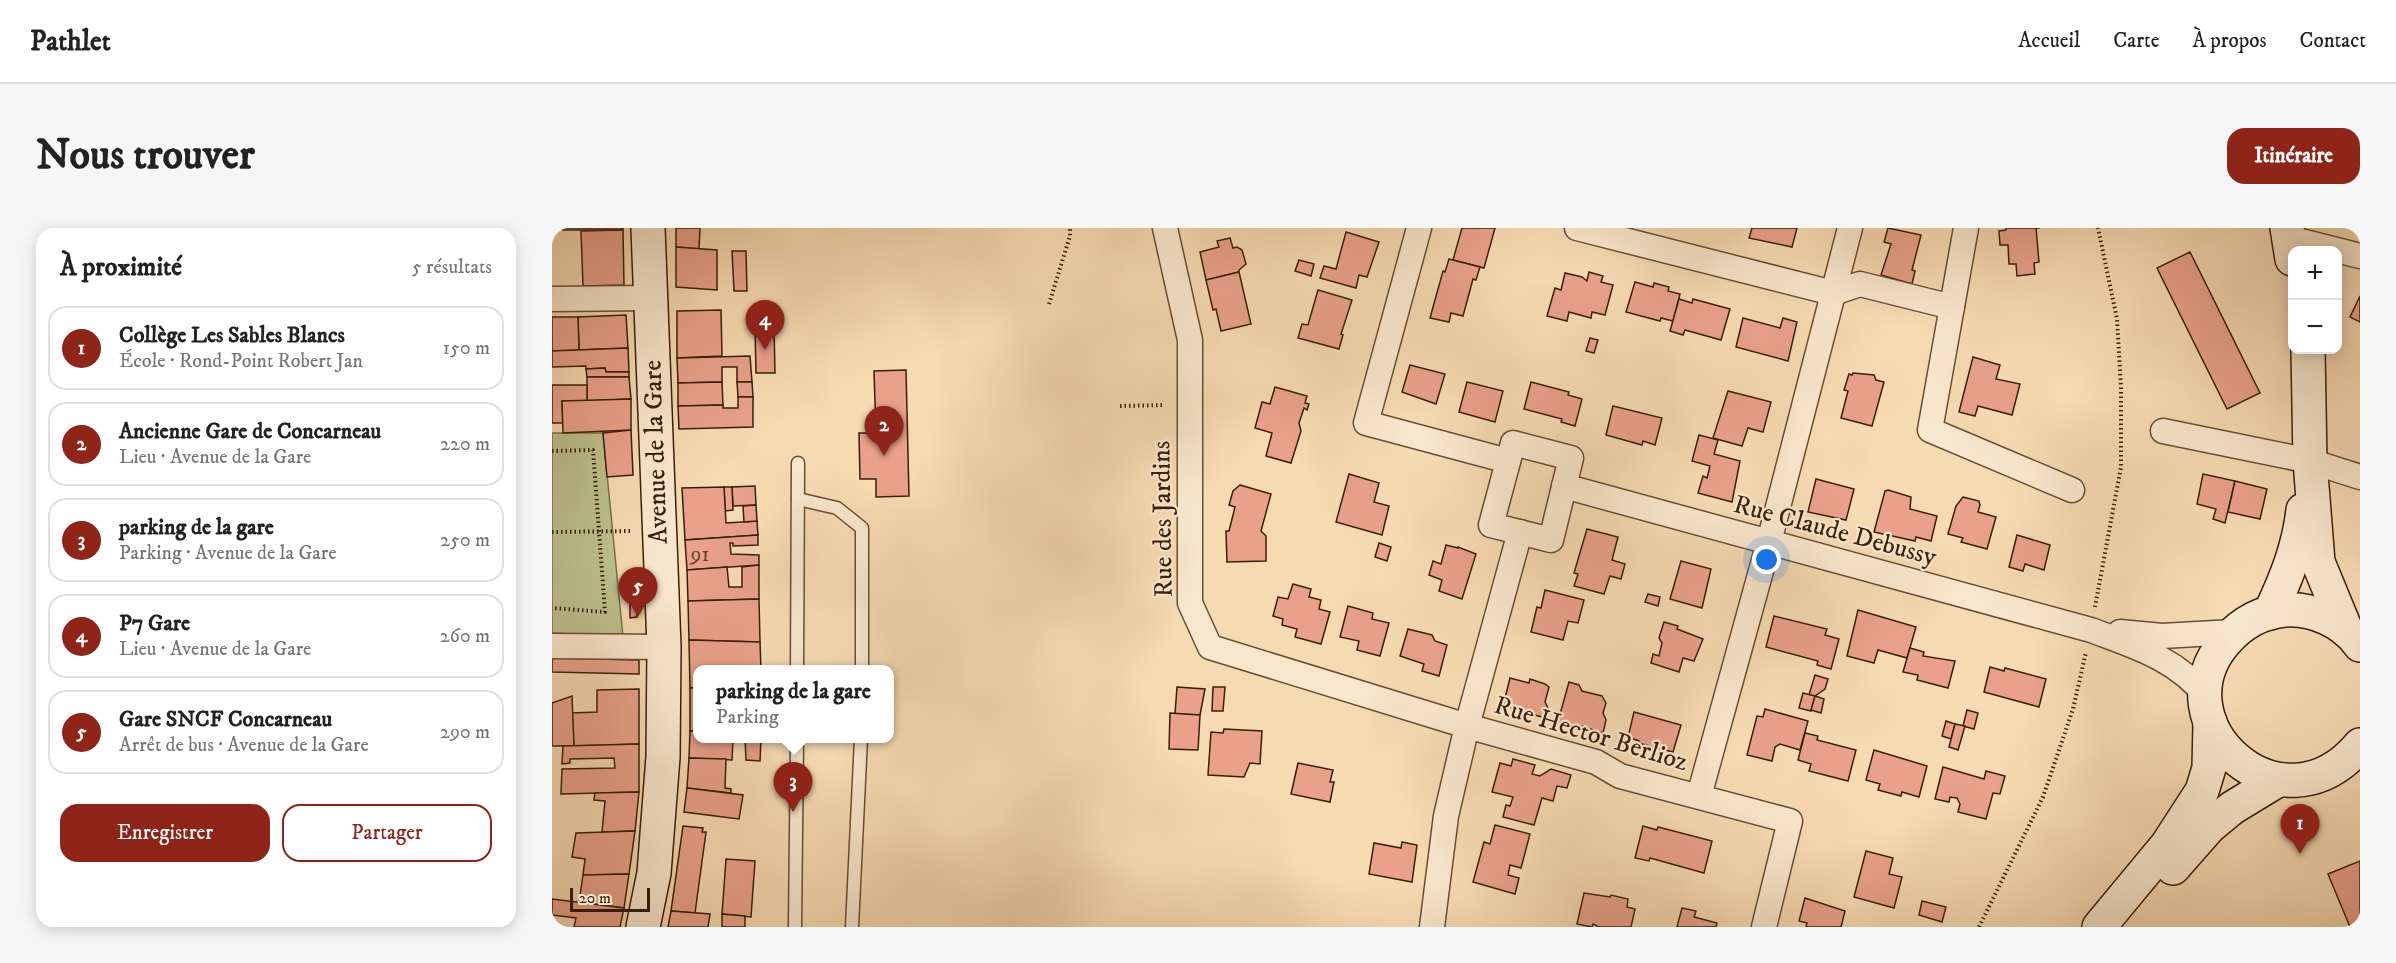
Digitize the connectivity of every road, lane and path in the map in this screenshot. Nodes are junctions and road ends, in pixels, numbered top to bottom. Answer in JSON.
{"nodes":[{"id":1,"x":648,"y":228,"type":"edge"},
{"id":2,"x":1070,"y":228,"type":"edge"},
{"id":3,"x":1165,"y":228,"type":"edge"},
{"id":4,"x":1419,"y":228,"type":"edge"},
{"id":5,"x":1577,"y":228,"type":"edge"},
{"id":6,"x":1850,"y":228,"type":"edge"},
{"id":7,"x":1966,"y":228,"type":"edge"},
{"id":8,"x":2098,"y":228,"type":"edge"},
{"id":9,"x":2289,"y":242,"type":"edge"},
{"id":10,"x":2360,"y":256,"type":"edge"},
{"id":11,"x":1833,"y":293,"type":"junction"},
{"id":12,"x":650,"y":298,"type":"junction"},
{"id":13,"x":552,"y":299,"type":"edge"},
{"id":14,"x":1049,"y":304,"type":"dead end"},
{"id":15,"x":1952,"y":308,"type":"junction"},
{"id":16,"x":2308,"y":354,"type":"edge"},
{"id":17,"x":1190,"y":404,"type":"junction"},
{"id":18,"x":1120,"y":406,"type":"dead end"},
{"id":19,"x":2163,"y":431,"type":"dead end"},
{"id":20,"x":552,"y":451,"type":"edge"},
{"id":21,"x":1508,"y":460,"type":"junction"},
{"id":22,"x":2310,"y":461,"type":"junction"},
{"id":23,"x":798,"y":463,"type":"dead end"},
{"id":24,"x":2360,"y":477,"type":"edge"},
{"id":25,"x":1564,"y":486,"type":"junction"},
{"id":26,"x":2072,"y":490,"type":"dead end"},
{"id":27,"x":798,"y":499,"type":"junction"},
{"id":28,"x":659,"y":531,"type":"junction"},
{"id":29,"x":552,"y":532,"type":"edge"},
{"id":30,"x":598,"y":532,"type":"junction"},
{"id":31,"x":1520,"y":532,"type":"junction"},
{"id":32,"x":1769,"y":543,"type":"junction"},
{"id":33,"x":552,"y":609,"type":"edge"},
{"id":34,"x":2270,"y":613,"type":"junction"},
{"id":35,"x":2091,"y":630,"type":"junction"},
{"id":36,"x":2234,"y":632,"type":"junction"},
{"id":37,"x":2353,"y":638,"type":"edge"},
{"id":38,"x":552,"y":646,"type":"edge"},
{"id":39,"x":664,"y":647,"type":"junction"},
{"id":40,"x":797,"y":665,"type":"edge"},
{"id":41,"x":862,"y":665,"type":"edge"},
{"id":42,"x":2208,"y":709,"type":"junction"},
{"id":43,"x":1467,"y":726,"type":"junction"},
{"id":44,"x":796,"y":743,"type":"edge"},
{"id":45,"x":861,"y":743,"type":"edge"},
{"id":46,"x":2360,"y":745,"type":"edge"},
{"id":47,"x":2278,"y":780,"type":"junction"},
{"id":48,"x":1699,"y":796,"type":"junction"},
{"id":49,"x":643,"y":927,"type":"edge"},
{"id":50,"x":795,"y":927,"type":"edge"},
{"id":51,"x":852,"y":927,"type":"edge"},
{"id":52,"x":1432,"y":927,"type":"edge"},
{"id":53,"x":1764,"y":927,"type":"edge"},
{"id":54,"x":1979,"y":927,"type":"edge"},
{"id":55,"x":2099,"y":927,"type":"edge"},
{"id":56,"x":2124,"y":927,"type":"edge"}],
"edges":[{"from":1,"to":12,"type":"main road","name":"Avenue de la Gare"},
{"from":2,"to":14,"type":"path"},
{"from":3,"to":17,"type":"street","name":"Rue des Jardins"},
{"from":4,"to":21,"type":"street"},
{"from":5,"to":11,"type":"street"},
{"from":6,"to":11,"type":"street"},
{"from":7,"to":15,"type":"street"},
{"from":8,"to":35,"type":"path"},
{"from":9,"to":10,"type":"street"},
{"from":11,"to":15,"type":"street"},
{"from":11,"to":32,"type":"street"},
{"from":12,"to":13,"type":"street"},
{"from":12,"to":28,"type":"main road","name":"Avenue de la Gare"},
{"from":15,"to":26,"type":"street"},
{"from":16,"to":22,"type":"main road"},
{"from":17,"to":18,"type":"path"},
{"from":17,"to":43,"type":"street","name":"Rue des Jardins"},
{"from":19,"to":22,"type":"street"},
{"from":20,"to":30,"type":"path"},
{"from":21,"to":25,"type":"street"},
{"from":21,"to":31,"type":"street"},
{"from":22,"to":24,"type":"street"},
{"from":22,"to":34,"type":"main road"},
{"from":22,"to":37,"type":"main road"},
{"from":23,"to":27,"type":"lane"},
{"from":25,"to":31,"type":"street"},
{"from":25,"to":32,"type":"street","name":"Rue Claude Debussy"},
{"from":27,"to":40,"type":"lane"},
{"from":27,"to":41,"type":"lane"},
{"from":28,"to":30,"type":"path"},
{"from":28,"to":39,"type":"main road","name":"Avenue de la Gare"},
{"from":29,"to":30,"type":"path"},
{"from":30,"to":33,"type":"path"},
{"from":31,"to":43,"type":"street"},
{"from":32,"to":35,"type":"street","name":"Rue Claude Debussy"},
{"from":32,"to":48,"type":"street"},
{"from":34,"to":36,"type":"main road"},
{"from":34,"to":37,"type":"main road"},
{"from":35,"to":36,"type":"street","name":"Rue Claude Debussy"},
{"from":35,"to":42,"type":"street","name":"Rue Claude Debussy"},
{"from":35,"to":54,"type":"path"},
{"from":36,"to":42,"type":"main road"},
{"from":38,"to":39,"type":"street"},
{"from":39,"to":49,"type":"main road","name":"Avenue de la Gare"},
{"from":42,"to":47,"type":"main road"},
{"from":42,"to":55,"type":"main road"},
{"from":43,"to":48,"type":"street","name":"Rue Hector Berlioz"},
{"from":43,"to":52,"type":"street"},
{"from":44,"to":50,"type":"lane"},
{"from":45,"to":51,"type":"lane"},
{"from":46,"to":47,"type":"main road"},
{"from":47,"to":56,"type":"main road"},
{"from":48,"to":53,"type":"street","name":"Rue Hector Berlioz"}]}
